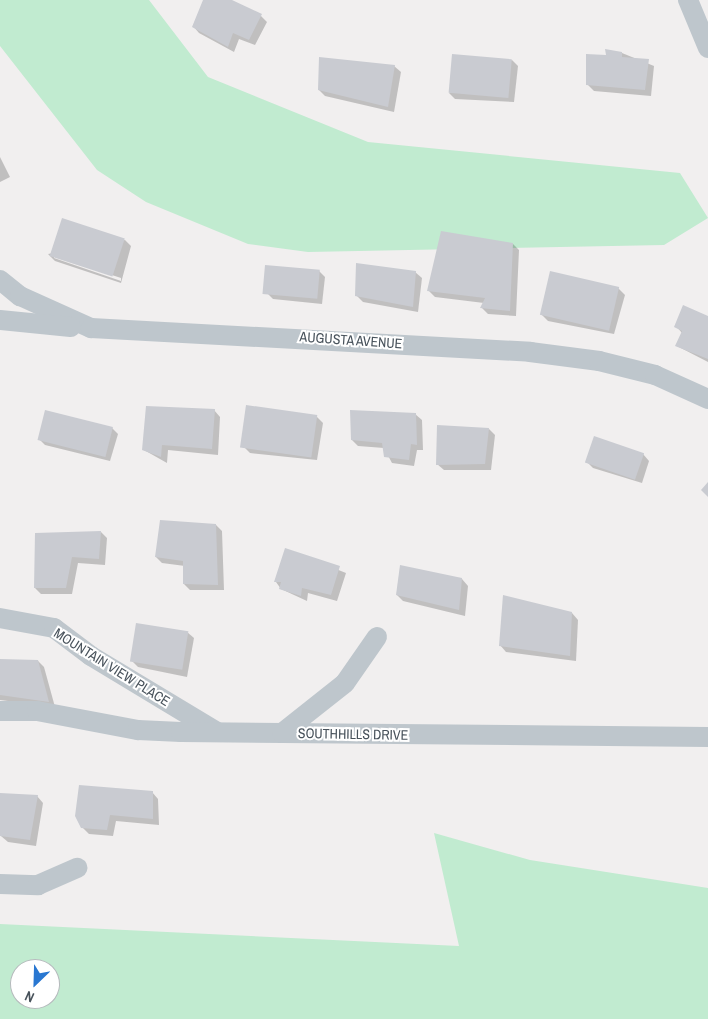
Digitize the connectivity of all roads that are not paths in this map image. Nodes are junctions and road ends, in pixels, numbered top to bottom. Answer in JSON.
{"nodes":[{"id":1,"x":688,"y":0,"type":"edge"},
{"id":2,"x":708,"y":48,"type":"edge"},
{"id":3,"x":0,"y":280,"type":"edge"},
{"id":4,"x":0,"y":320,"type":"edge"},
{"id":5,"x":91,"y":328,"type":"junction"},
{"id":6,"x":708,"y":399,"type":"edge"},
{"id":7,"x":0,"y":618,"type":"edge"},
{"id":8,"x":377,"y":637,"type":"dead end"},
{"id":9,"x":0,"y":711,"type":"edge"},
{"id":10,"x":218,"y":732,"type":"junction"},
{"id":11,"x":282,"y":733,"type":"junction"},
{"id":12,"x":708,"y":737,"type":"edge"},
{"id":13,"x":77,"y":868,"type":"dead end"},
{"id":14,"x":0,"y":884,"type":"edge"}],
"edges":[{"from":1,"to":2,"type":"street"},
{"from":3,"to":5,"type":"street","name":"AUGUSTA AVENUE"},
{"from":4,"to":5,"type":"street"},
{"from":5,"to":6,"type":"street","name":"AUGUSTA AVENUE"},
{"from":7,"to":10,"type":"street","name":"MOUNTAIN VIEW PLACE"},
{"from":8,"to":11,"type":"street"},
{"from":9,"to":10,"type":"street","name":"SOUTHHILLS DRIVE"},
{"from":10,"to":11,"type":"street","name":"SOUTHHILLS DRIVE"},
{"from":11,"to":12,"type":"street","name":"SOUTHHILLS DRIVE"},
{"from":13,"to":14,"type":"street"}]}
